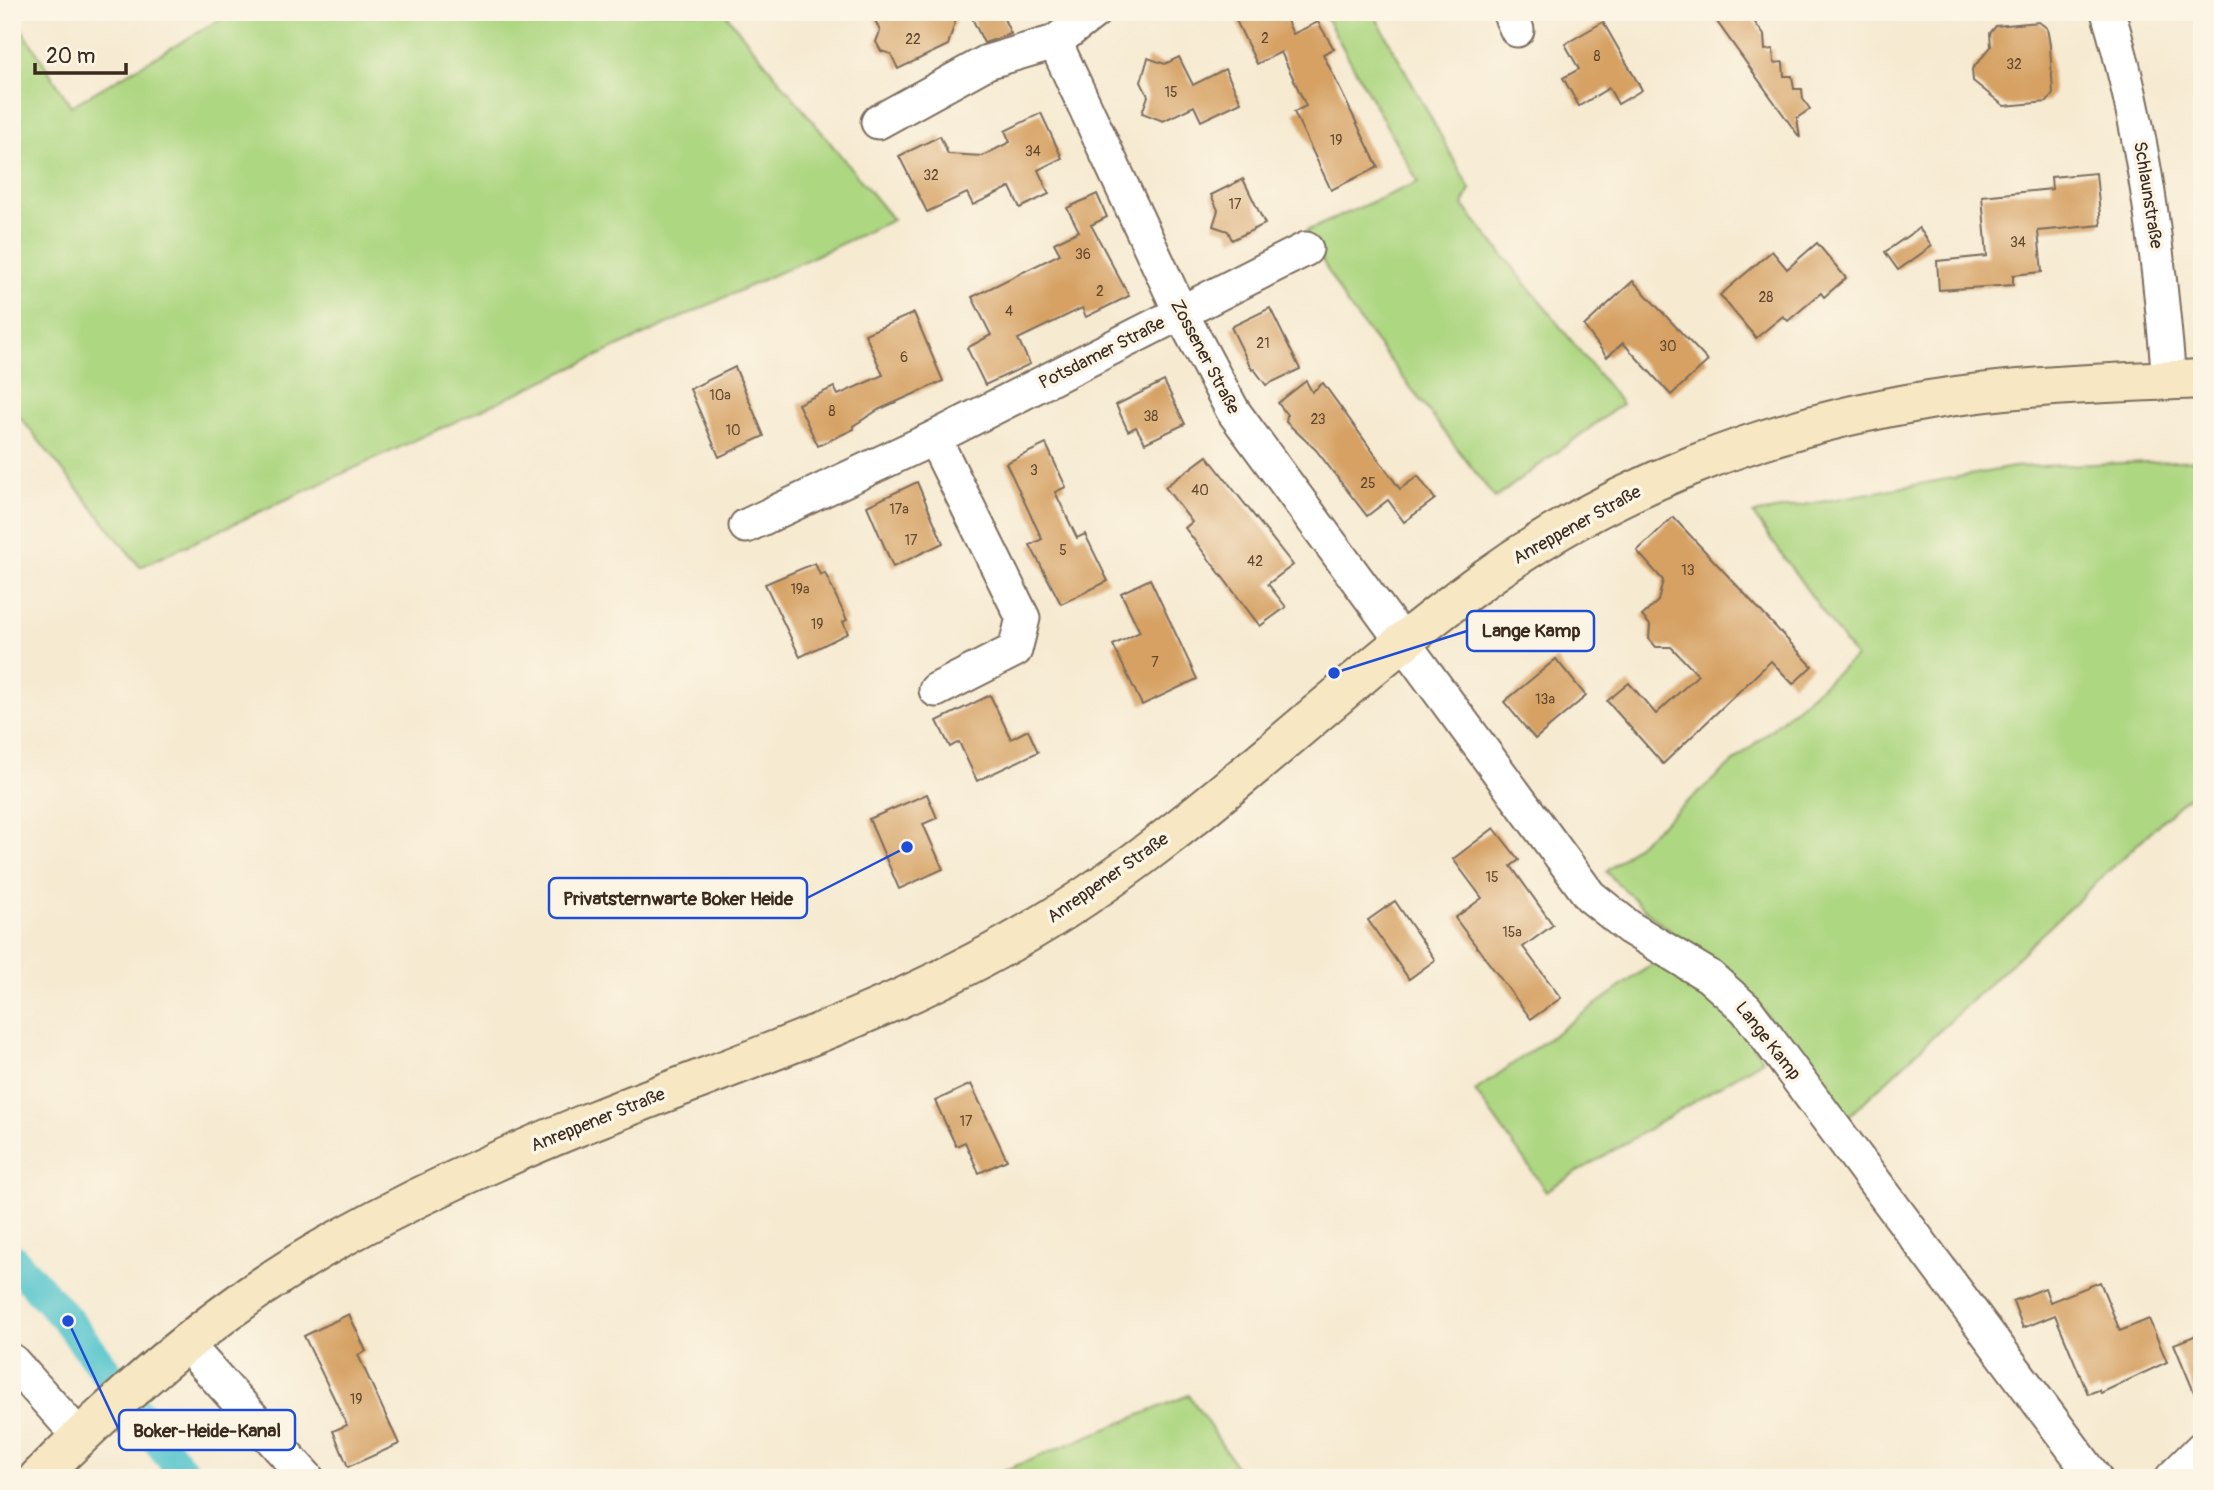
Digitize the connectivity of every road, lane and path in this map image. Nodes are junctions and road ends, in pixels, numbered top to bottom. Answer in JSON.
{"nodes":[{"id":1,"x":1094,"y":12,"type":"edge"},
{"id":2,"x":2108,"y":12,"type":"edge"},
{"id":3,"x":1055,"y":42,"type":"junction"},
{"id":4,"x":878,"y":122,"type":"dead end"},
{"id":5,"x":1306,"y":249,"type":"dead end"},
{"id":6,"x":1181,"y":313,"type":"junction"},
{"id":7,"x":2185,"y":380,"type":"edge"},
{"id":8,"x":934,"y":438,"type":"junction"},
{"id":9,"x":746,"y":526,"type":"dead end"},
{"id":10,"x":1403,"y":644,"type":"junction"},
{"id":11,"x":936,"y":690,"type":"dead end"},
{"id":12,"x":186,"y":1344,"type":"junction"},
{"id":13,"x":12,"y":1361,"type":"edge"},
{"id":14,"x":79,"y":1436,"type":"junction"},
{"id":15,"x":2202,"y":1448,"type":"edge"},
{"id":16,"x":38,"y":1478,"type":"edge"},
{"id":17,"x":307,"y":1478,"type":"edge"},
{"id":18,"x":2095,"y":1478,"type":"edge"},
{"id":19,"x":2172,"y":1478,"type":"edge"}],
"edges":[{"from":1,"to":3,"type":"street"},
{"from":2,"to":7,"type":"street","name":"Schlaunstraße"},
{"from":3,"to":4,"type":"street"},
{"from":3,"to":6,"type":"street","name":"Zossener Straße"},
{"from":5,"to":6,"type":"street","name":"Potsdamer Straße"},
{"from":6,"to":8,"type":"street","name":"Potsdamer Straße"},
{"from":6,"to":10,"type":"street","name":"Zossener Straße"},
{"from":7,"to":10,"type":"street","name":"Anreppener Straße"},
{"from":8,"to":9,"type":"street","name":"Potsdamer Straße"},
{"from":8,"to":11,"type":"street"},
{"from":10,"to":12,"type":"street","name":"Anreppener Straße"},
{"from":10,"to":18,"type":"street","name":"Lange Kamp"},
{"from":12,"to":14,"type":"street","name":"Anreppener Straße"},
{"from":12,"to":17,"type":"street"},
{"from":13,"to":14,"type":"street"},
{"from":14,"to":16,"type":"street","name":"Anreppener Straße"},
{"from":15,"to":19,"type":"street"}]}
